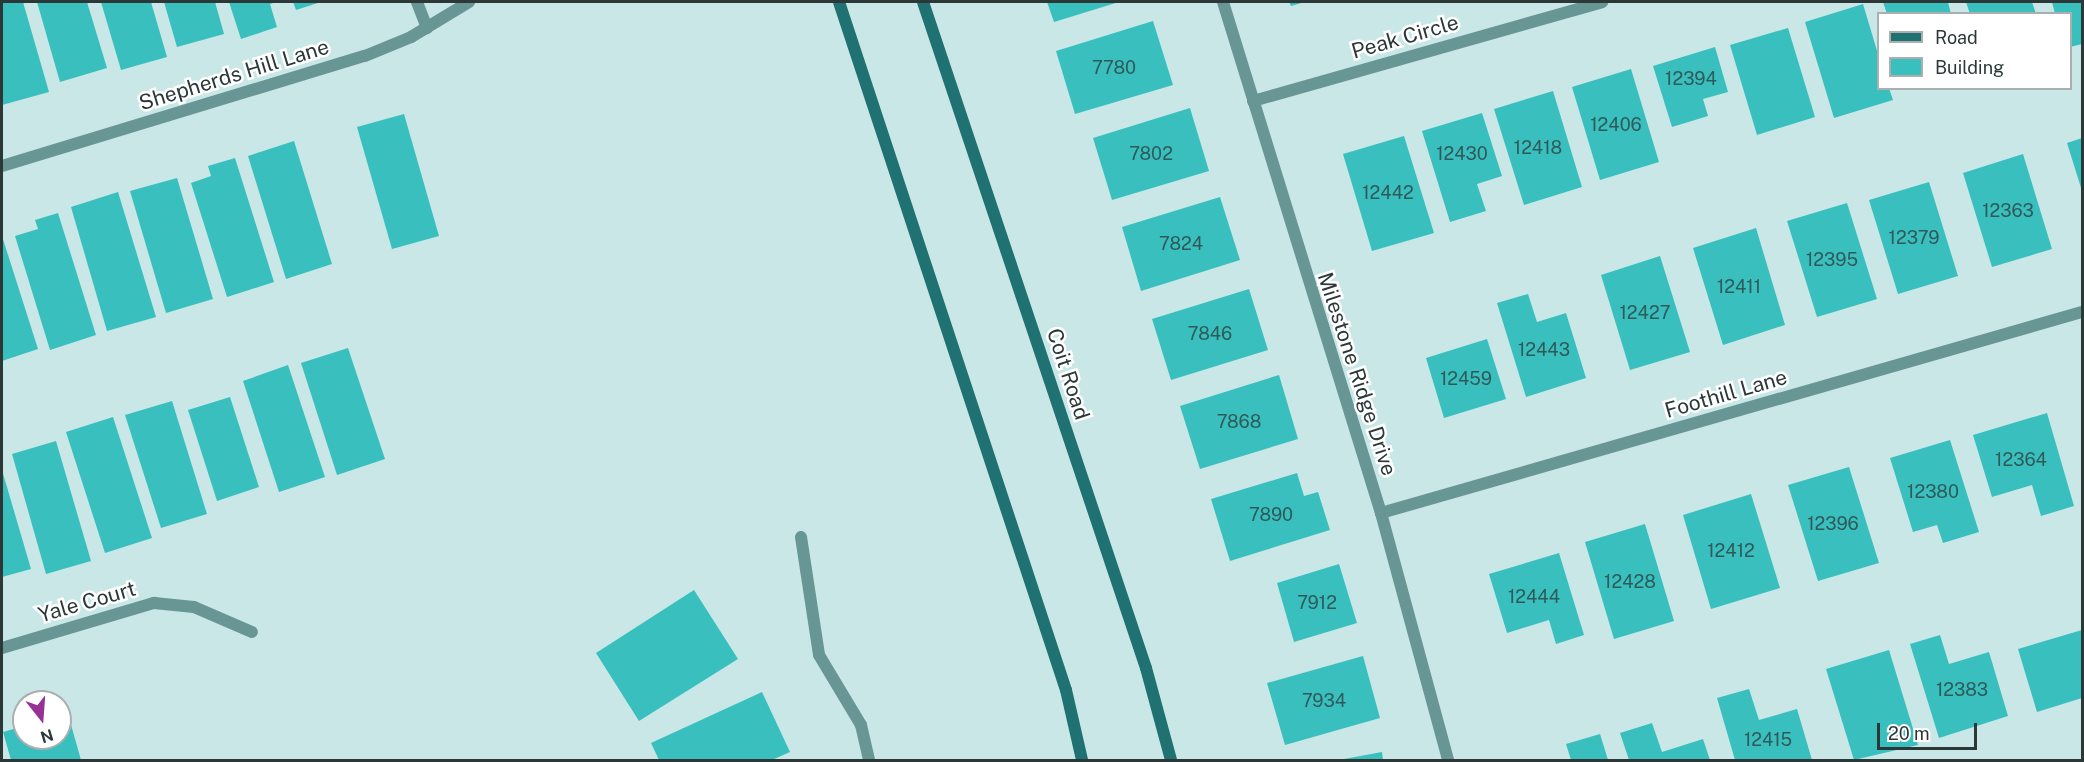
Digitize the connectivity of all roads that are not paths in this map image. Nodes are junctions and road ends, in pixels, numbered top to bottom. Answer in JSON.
{"nodes":[{"id":1,"x":417,"y":2,"type":"edge"},
{"id":2,"x":469,"y":2,"type":"edge"},
{"id":3,"x":839,"y":2,"type":"edge"},
{"id":4,"x":923,"y":2,"type":"edge"},
{"id":5,"x":1223,"y":2,"type":"edge"},
{"id":6,"x":1602,"y":2,"type":"edge"},
{"id":7,"x":427,"y":28,"type":"junction"},
{"id":8,"x":1253,"y":101,"type":"junction"},
{"id":9,"x":2,"y":166,"type":"edge"},
{"id":10,"x":2082,"y":312,"type":"edge"},
{"id":11,"x":1380,"y":513,"type":"junction"},
{"id":12,"x":801,"y":537,"type":"dead end"},
{"id":13,"x":252,"y":632,"type":"dead end"},
{"id":14,"x":2,"y":648,"type":"edge"},
{"id":15,"x":869,"y":760,"type":"edge"},
{"id":16,"x":1082,"y":760,"type":"edge"},
{"id":17,"x":1171,"y":760,"type":"edge"},
{"id":18,"x":1448,"y":760,"type":"edge"}],
"edges":[{"from":1,"to":7,"type":"street"},
{"from":2,"to":7,"type":"street","name":"Shepherds Hill Lane"},
{"from":3,"to":16,"type":"main road"},
{"from":4,"to":17,"type":"main road","name":"Coit Road"},
{"from":5,"to":8,"type":"street","name":"Milestone Ridge Drive"},
{"from":6,"to":8,"type":"street","name":"Peak Circle"},
{"from":7,"to":9,"type":"street","name":"Shepherds Hill Lane"},
{"from":8,"to":11,"type":"street","name":"Milestone Ridge Drive"},
{"from":10,"to":11,"type":"street","name":"Foothill Lane"},
{"from":11,"to":18,"type":"street","name":"Milestone Ridge Drive"},
{"from":12,"to":15,"type":"street"},
{"from":13,"to":14,"type":"street","name":"Yale Court"}]}
